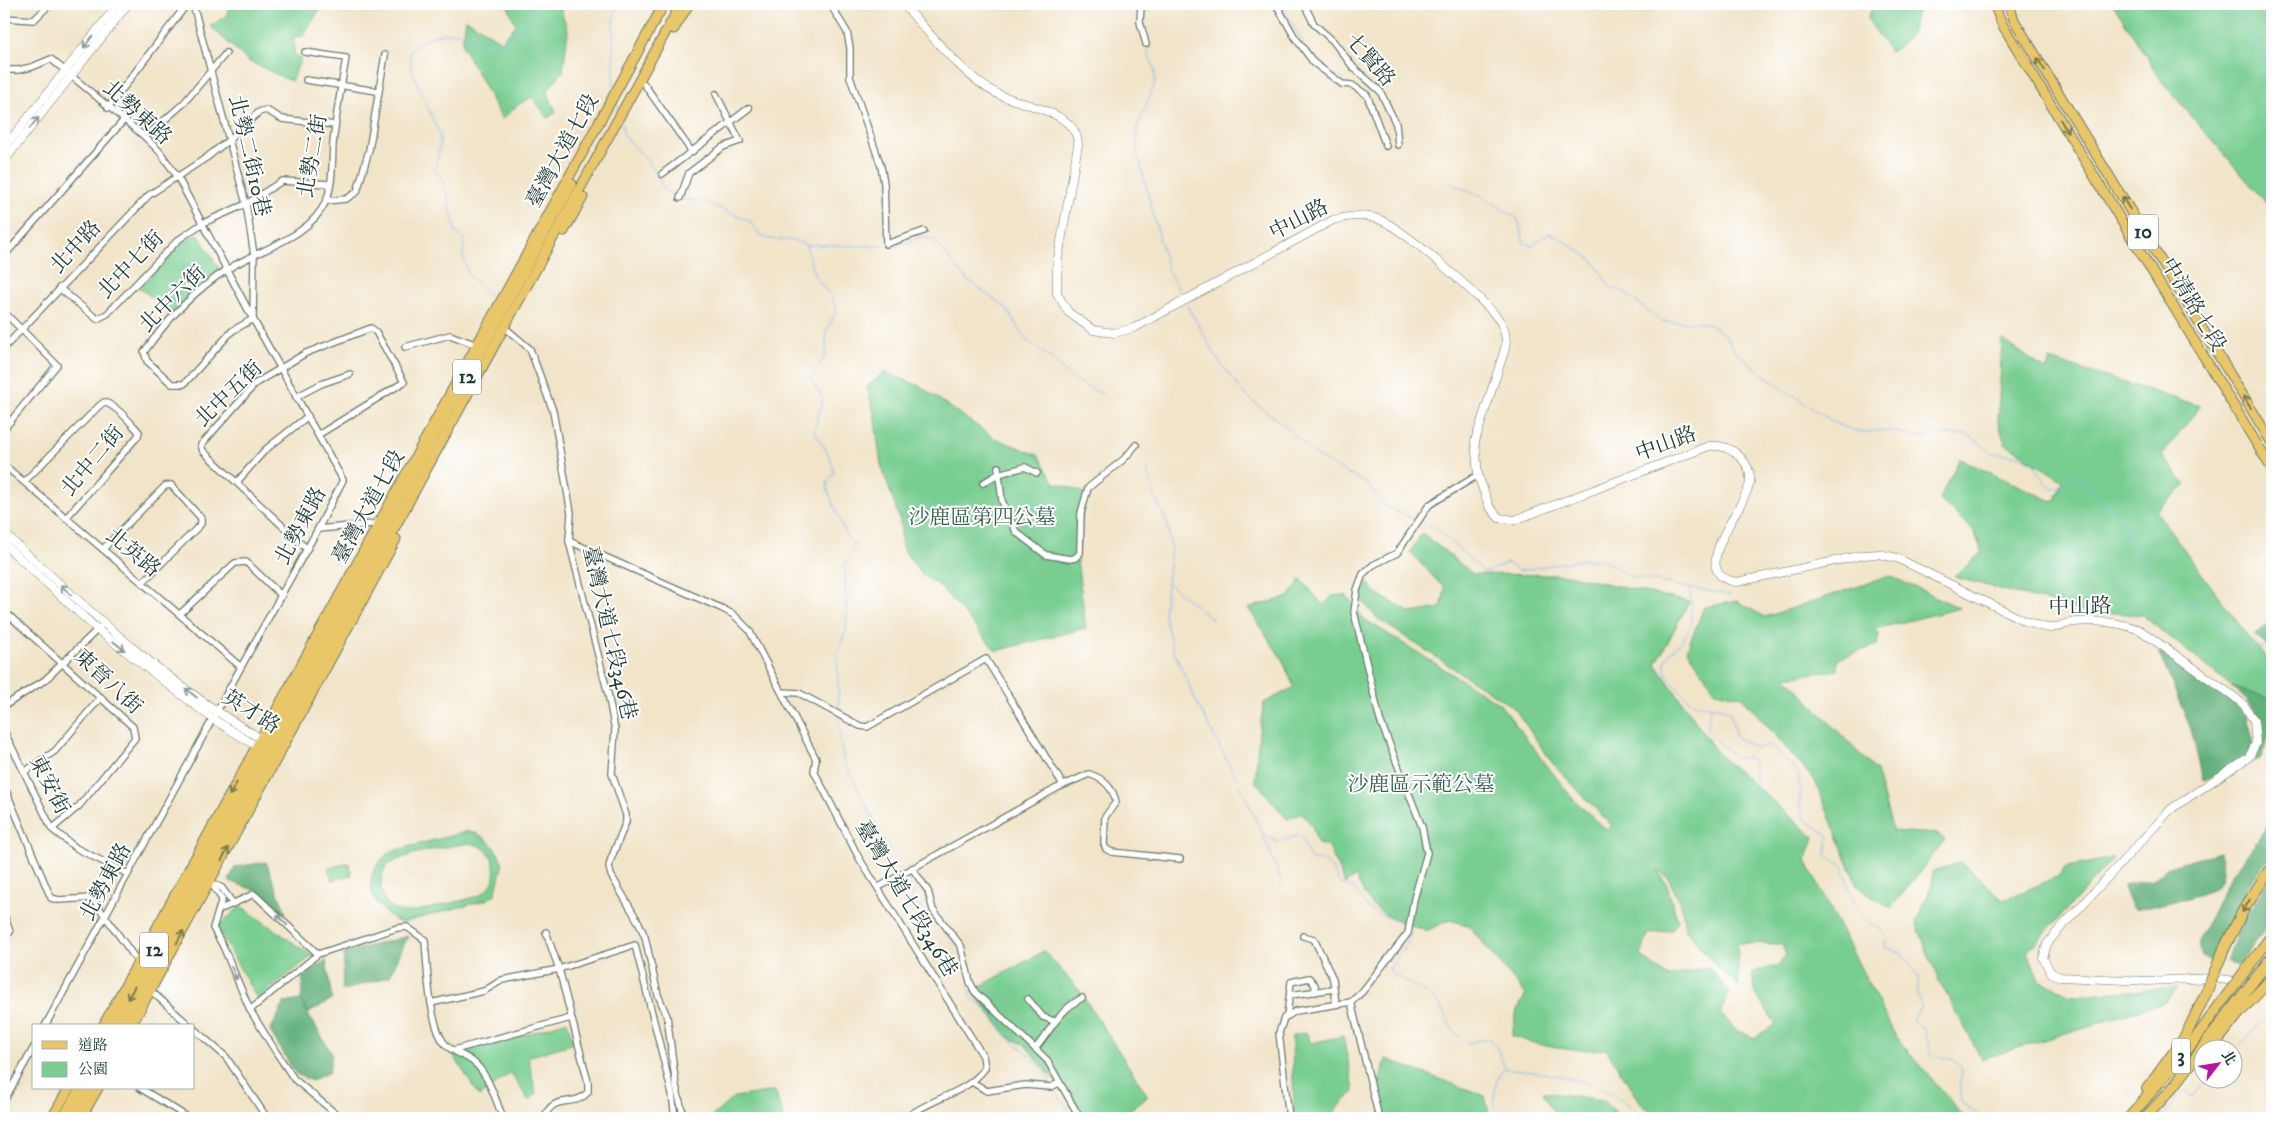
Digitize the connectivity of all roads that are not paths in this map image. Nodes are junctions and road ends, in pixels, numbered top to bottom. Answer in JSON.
{"nodes":[{"id":1,"x":50,"y":4,"type":"edge"},
{"id":2,"x":118,"y":4,"type":"edge"},
{"id":3,"x":128,"y":4,"type":"edge"},
{"id":4,"x":187,"y":4,"type":"edge"},
{"id":5,"x":193,"y":4,"type":"edge"},
{"id":6,"x":664,"y":4,"type":"edge"},
{"id":7,"x":670,"y":4,"type":"edge"},
{"id":8,"x":682,"y":4,"type":"edge"},
{"id":9,"x":689,"y":4,"type":"edge"},
{"id":10,"x":830,"y":4,"type":"edge"},
{"id":11,"x":903,"y":4,"type":"edge"},
{"id":12,"x":1141,"y":4,"type":"edge"},
{"id":13,"x":1276,"y":4,"type":"edge"},
{"id":14,"x":1304,"y":4,"type":"edge"},
{"id":15,"x":1988,"y":4,"type":"edge"},
{"id":16,"x":1994,"y":4,"type":"edge"},
{"id":17,"x":2004,"y":4,"type":"edge"},
{"id":18,"x":2009,"y":4,"type":"edge"},
{"id":19,"x":4,"y":18,"type":"edge"},
{"id":20,"x":2014,"y":20,"type":"junction"},
{"id":21,"x":2002,"y":24,"type":"junction"},
{"id":22,"x":666,"y":42,"type":"junction"},
{"id":23,"x":1146,"y":44,"type":"dead end"},
{"id":24,"x":305,"y":52,"type":"dead end"},
{"id":25,"x":226,"y":54,"type":"dead end"},
{"id":26,"x":385,"y":55,"type":"dead end"},
{"id":27,"x":4,"y":70,"type":"edge"},
{"id":28,"x":212,"y":72,"type":"junction"},
{"id":29,"x":68,"y":74,"type":"junction"},
{"id":30,"x":306,"y":80,"type":"dead end"},
{"id":31,"x":644,"y":84,"type":"junction"},
{"id":32,"x":341,"y":86,"type":"junction"},
{"id":33,"x":378,"y":91,"type":"junction"},
{"id":34,"x":716,"y":94,"type":"dead end"},
{"id":35,"x":108,"y":108,"type":"junction"},
{"id":36,"x":749,"y":108,"type":"dead end"},
{"id":37,"x":623,"y":110,"type":"junction"},
{"id":38,"x":124,"y":120,"type":"junction"},
{"id":39,"x":730,"y":122,"type":"junction"},
{"id":40,"x":335,"y":125,"type":"junction"},
{"id":41,"x":145,"y":137,"type":"junction"},
{"id":42,"x":230,"y":139,"type":"junction"},
{"id":43,"x":1398,"y":145,"type":"dead end"},
{"id":44,"x":1386,"y":146,"type":"dead end"},
{"id":45,"x":4,"y":148,"type":"edge"},
{"id":46,"x":692,"y":152,"type":"junction"},
{"id":47,"x":4,"y":161,"type":"edge"},
{"id":48,"x":662,"y":174,"type":"dead end"},
{"id":49,"x":177,"y":176,"type":"junction"},
{"id":50,"x":329,"y":184,"type":"junction"},
{"id":51,"x":680,"y":198,"type":"dead end"},
{"id":52,"x":326,"y":201,"type":"junction"},
{"id":53,"x":246,"y":204,"type":"junction"},
{"id":54,"x":203,"y":223,"type":"junction"},
{"id":55,"x":924,"y":231,"type":"dead end"},
{"id":56,"x":254,"y":255,"type":"junction"},
{"id":57,"x":4,"y":256,"type":"edge"},
{"id":58,"x":2160,"y":259,"type":"junction"},
{"id":59,"x":2149,"y":267,"type":"junction"},
{"id":60,"x":228,"y":269,"type":"junction"},
{"id":61,"x":59,"y":288,"type":"junction"},
{"id":62,"x":4,"y":312,"type":"edge"},
{"id":63,"x":253,"y":318,"type":"junction"},
{"id":64,"x":22,"y":328,"type":"junction"},
{"id":65,"x":509,"y":331,"type":"junction"},
{"id":66,"x":477,"y":345,"type":"junction"},
{"id":67,"x":405,"y":347,"type":"dead end"},
{"id":68,"x":4,"y":348,"type":"edge"},
{"id":69,"x":280,"y":367,"type":"junction"},
{"id":70,"x":350,"y":374,"type":"dead end"},
{"id":71,"x":296,"y":397,"type":"junction"},
{"id":72,"x":308,"y":416,"type":"junction"},
{"id":73,"x":4,"y":429,"type":"edge"},
{"id":74,"x":318,"y":435,"type":"junction"},
{"id":75,"x":2272,"y":443,"type":"edge"},
{"id":76,"x":1136,"y":445,"type":"dead end"},
{"id":77,"x":4,"y":465,"type":"edge"},
{"id":78,"x":998,"y":467,"type":"dead end"},
{"id":79,"x":2272,"y":469,"type":"edge"},
{"id":80,"x":1037,"y":473,"type":"dead end"},
{"id":81,"x":998,"y":474,"type":"junction"},
{"id":82,"x":1478,"y":475,"type":"junction"},
{"id":83,"x":24,"y":482,"type":"junction"},
{"id":84,"x":237,"y":482,"type":"junction"},
{"id":85,"x":983,"y":483,"type":"dead end"},
{"id":86,"x":66,"y":518,"type":"junction"},
{"id":87,"x":394,"y":523,"type":"junction"},
{"id":88,"x":318,"y":529,"type":"junction"},
{"id":89,"x":4,"y":533,"type":"edge"},
{"id":90,"x":569,"y":540,"type":"junction"},
{"id":91,"x":4,"y":544,"type":"edge"},
{"id":92,"x":104,"y":548,"type":"junction"},
{"id":93,"x":307,"y":549,"type":"junction"},
{"id":94,"x":143,"y":582,"type":"junction"},
{"id":95,"x":282,"y":596,"type":"junction"},
{"id":96,"x":4,"y":611,"type":"edge"},
{"id":97,"x":180,"y":614,"type":"junction"},
{"id":98,"x":100,"y":627,"type":"junction"},
{"id":99,"x":64,"y":663,"type":"junction"},
{"id":100,"x":241,"y":667,"type":"junction"},
{"id":101,"x":782,"y":692,"type":"junction"},
{"id":102,"x":101,"y":697,"type":"junction"},
{"id":103,"x":4,"y":706,"type":"edge"},
{"id":104,"x":214,"y":716,"type":"junction"},
{"id":105,"x":4,"y":731,"type":"edge"},
{"id":106,"x":267,"y":750,"type":"junction"},
{"id":107,"x":24,"y":772,"type":"junction"},
{"id":108,"x":1063,"y":785,"type":"junction"},
{"id":109,"x":4,"y":786,"type":"edge"},
{"id":110,"x":52,"y":829,"type":"junction"},
{"id":111,"x":1180,"y":859,"type":"dead end"},
{"id":112,"x":2272,"y":866,"type":"edge"},
{"id":113,"x":912,"y":868,"type":"junction"},
{"id":114,"x":128,"y":874,"type":"junction"},
{"id":115,"x":199,"y":876,"type":"junction"},
{"id":116,"x":879,"y":887,"type":"junction"},
{"id":117,"x":232,"y":902,"type":"junction"},
{"id":118,"x":219,"y":910,"type":"junction"},
{"id":119,"x":4,"y":915,"type":"edge"},
{"id":120,"x":106,"y":917,"type":"junction"},
{"id":121,"x":546,"y":932,"type":"dead end"},
{"id":122,"x":2272,"y":935,"type":"edge"},
{"id":123,"x":1303,"y":936,"type":"dead end"},
{"id":124,"x":4,"y":938,"type":"edge"},
{"id":125,"x":318,"y":954,"type":"junction"},
{"id":126,"x":2272,"y":957,"type":"edge"},
{"id":127,"x":138,"y":962,"type":"junction"},
{"id":128,"x":559,"y":969,"type":"junction"},
{"id":129,"x":2272,"y":978,"type":"edge"},
{"id":130,"x":2272,"y":986,"type":"edge"},
{"id":131,"x":1334,"y":989,"type":"junction"},
{"id":132,"x":150,"y":990,"type":"junction"},
{"id":133,"x":1316,"y":992,"type":"junction"},
{"id":134,"x":1290,"y":995,"type":"junction"},
{"id":135,"x":1082,"y":998,"type":"dead end"},
{"id":136,"x":1028,"y":999,"type":"dead end"},
{"id":137,"x":1351,"y":1002,"type":"junction"},
{"id":138,"x":431,"y":1003,"type":"junction"},
{"id":139,"x":1336,"y":1004,"type":"junction"},
{"id":140,"x":250,"y":1010,"type":"junction"},
{"id":141,"x":2236,"y":1011,"type":"junction"},
{"id":142,"x":1288,"y":1016,"type":"junction"},
{"id":143,"x":571,"y":1018,"type":"junction"},
{"id":144,"x":1054,"y":1022,"type":"junction"},
{"id":145,"x":47,"y":1024,"type":"edge"},
{"id":146,"x":104,"y":1024,"type":"edge"},
{"id":147,"x":114,"y":1024,"type":"edge"},
{"id":148,"x":123,"y":1024,"type":"edge"},
{"id":149,"x":132,"y":1024,"type":"edge"},
{"id":150,"x":188,"y":1024,"type":"edge"},
{"id":151,"x":195,"y":1030,"type":"edge"},
{"id":152,"x":2217,"y":1040,"type":"edge"},
{"id":153,"x":1034,"y":1049,"type":"junction"},
{"id":154,"x":454,"y":1050,"type":"junction"},
{"id":155,"x":32,"y":1051,"type":"edge"},
{"id":156,"x":2194,"y":1067,"type":"edge"},
{"id":157,"x":972,"y":1082,"type":"junction"},
{"id":158,"x":1059,"y":1083,"type":"junction"},
{"id":159,"x":2176,"y":1085,"type":"junction"},
{"id":160,"x":68,"y":1090,"type":"edge"},
{"id":161,"x":79,"y":1090,"type":"edge"},
{"id":162,"x":87,"y":1090,"type":"edge"},
{"id":163,"x":97,"y":1090,"type":"edge"},
{"id":164,"x":143,"y":1090,"type":"edge"},
{"id":165,"x":4,"y":1101,"type":"edge"},
{"id":166,"x":2139,"y":1107,"type":"junction"},
{"id":167,"x":52,"y":1118,"type":"edge"},
{"id":168,"x":63,"y":1118,"type":"edge"},
{"id":169,"x":72,"y":1118,"type":"edge"},
{"id":170,"x":81,"y":1118,"type":"edge"},
{"id":171,"x":189,"y":1118,"type":"edge"},
{"id":172,"x":267,"y":1118,"type":"edge"},
{"id":173,"x":341,"y":1118,"type":"edge"},
{"id":174,"x":503,"y":1118,"type":"edge"},
{"id":175,"x":544,"y":1118,"type":"edge"},
{"id":176,"x":675,"y":1118,"type":"edge"},
{"id":177,"x":684,"y":1118,"type":"edge"},
{"id":178,"x":906,"y":1118,"type":"edge"},
{"id":179,"x":1080,"y":1118,"type":"edge"},
{"id":180,"x":1289,"y":1118,"type":"edge"},
{"id":181,"x":1379,"y":1118,"type":"edge"},
{"id":182,"x":2129,"y":1118,"type":"edge"},
{"id":183,"x":2146,"y":1118,"type":"edge"}],
"edges":[{"from":1,"to":19,"type":"street"},
{"from":2,"to":29,"type":"street","one_way":true},
{"from":3,"to":29,"type":"street"},
{"from":4,"to":35,"type":"street"},
{"from":5,"to":28,"type":"street","name":"北勢二街10巷"},
{"from":6,"to":66,"type":"main road","name":"臺灣大道七段","number":"12"},
{"from":7,"to":87,"type":"main road","name":"臺灣大道七段","number":"12"},
{"from":8,"to":37,"type":"main road","name":"臺灣大道七段","number":"12"},
{"from":9,"to":22,"type":"main road","name":"臺灣大道七段","number":"12"},
{"from":10,"to":55,"type":"street"},
{"from":11,"to":82,"type":"street","name":"中山路"},
{"from":12,"to":23,"type":"street"},
{"from":13,"to":44,"type":"street"},
{"from":14,"to":43,"type":"street","name":"七賢路"},
{"from":15,"to":21,"type":"street"},
{"from":16,"to":21,"type":"main road","name":"中清路七段","number":"10"},
{"from":17,"to":20,"type":"street"},
{"from":18,"to":20,"type":"main road","name":"中清路七段","number":"10"},
{"from":58,"to":20,"type":"main road","name":"中清路七段","number":"10","one_way":true},
{"from":21,"to":59,"type":"main road","name":"中清路七段","number":"10","one_way":true},
{"from":22,"to":31,"type":"main road","name":"臺灣大道七段","number":"12"},
{"from":22,"to":37,"type":"main road","name":"臺灣大道七段","number":"12"},
{"from":24,"to":32,"type":"street","name":"北勢二街"},
{"from":25,"to":28,"type":"street"},
{"from":26,"to":33,"type":"street"},
{"from":27,"to":29,"type":"street","name":"北勢東路"},
{"from":28,"to":41,"type":"street"},
{"from":28,"to":42,"type":"street","name":"北勢二街10巷"},
{"from":29,"to":35,"type":"street","name":"北勢東路"},
{"from":29,"to":45,"type":"street"},
{"from":47,"to":29,"type":"street","one_way":true},
{"from":30,"to":32,"type":"street"},
{"from":31,"to":46,"type":"street"},
{"from":31,"to":65,"type":"main road","name":"臺灣大道七段","number":"12"},
{"from":32,"to":33,"type":"street"},
{"from":32,"to":40,"type":"street","name":"北勢二街"},
{"from":33,"to":52,"type":"street"},
{"from":34,"to":39,"type":"street"},
{"from":35,"to":38,"type":"street","name":"北勢東路"},
{"from":36,"to":39,"type":"street"},
{"from":37,"to":87,"type":"main road","name":"臺灣大道七段","number":"12"},
{"from":38,"to":41,"type":"street","name":"北勢東路"},
{"from":38,"to":57,"type":"street"},
{"from":39,"to":46,"type":"street"},
{"from":39,"to":51,"type":"street"},
{"from":40,"to":42,"type":"street","name":"北中路"},
{"from":40,"to":50,"type":"street","name":"北勢二街"},
{"from":41,"to":49,"type":"street","name":"北勢東路"},
{"from":42,"to":49,"type":"street","name":"北中路"},
{"from":42,"to":53,"type":"street","name":"北勢二街10巷"},
{"from":46,"to":48,"type":"street"},
{"from":49,"to":54,"type":"street","name":"北勢東路"},
{"from":49,"to":61,"type":"street","name":"北中路"},
{"from":50,"to":52,"type":"street","name":"北勢二街"},
{"from":50,"to":53,"type":"street"},
{"from":52,"to":56,"type":"street","name":"北勢二街"},
{"from":53,"to":54,"type":"street"},
{"from":53,"to":56,"type":"street","name":"北勢二街10巷"},
{"from":54,"to":60,"type":"street","name":"北勢東路"},
{"from":54,"to":61,"type":"street","name":"北中七街"},
{"from":56,"to":60,"type":"street","name":"北勢二街"},
{"from":56,"to":63,"type":"street","name":"北勢二街10巷"},
{"from":58,"to":59,"type":"main road"},
{"from":75,"to":58,"type":"main road","name":"中清路七段","number":"10","one_way":true},
{"from":59,"to":79,"type":"main road","name":"中清路七段","number":"10"},
{"from":60,"to":63,"type":"street","name":"北勢東路"},
{"from":60,"to":63,"type":"street","name":"北中六街"},
{"from":61,"to":64,"type":"street","name":"北中路"},
{"from":62,"to":64,"type":"street"},
{"from":63,"to":69,"type":"street","name":"北勢東路"},
{"from":64,"to":68,"type":"street","name":"北中路"},
{"from":64,"to":73,"type":"street"},
{"from":65,"to":87,"type":"main road","name":"臺灣大道七段","number":"12"},
{"from":65,"to":90,"type":"street"},
{"from":66,"to":67,"type":"street"},
{"from":66,"to":87,"type":"main road","name":"臺灣大道七段","number":"12"},
{"from":69,"to":71,"type":"street","name":"北勢東路"},
{"from":69,"to":74,"type":"street"},
{"from":69,"to":84,"type":"street","name":"北中五街"},
{"from":70,"to":71,"type":"street"},
{"from":71,"to":72,"type":"street","name":"北勢東路"},
{"from":72,"to":74,"type":"street","name":"北勢東路"},
{"from":72,"to":84,"type":"street"},
{"from":74,"to":88,"type":"street","name":"北勢東路"},
{"from":76,"to":81,"type":"street"},
{"from":77,"to":83,"type":"street","name":"北英路"},
{"from":78,"to":81,"type":"street"},
{"from":80,"to":81,"type":"street"},
{"from":81,"to":85,"type":"street"},
{"from":82,"to":130,"type":"street","name":"中山路"},
{"from":82,"to":137,"type":"street"},
{"from":83,"to":86,"type":"street","name":"北英路"},
{"from":83,"to":86,"type":"street","name":"北中二街"},
{"from":84,"to":93,"type":"street","name":"北中五街"},
{"from":86,"to":92,"type":"street","name":"北英路"},
{"from":87,"to":88,"type":"street"},
{"from":87,"to":106,"type":"main road","name":"臺灣大道七段","number":"12"},
{"from":87,"to":106,"type":"main road","name":"臺灣大道七段","number":"12"},
{"from":88,"to":93,"type":"street","name":"北勢東路"},
{"from":98,"to":89,"type":"street","name":"英才路","one_way":true},
{"from":90,"to":101,"type":"street","name":"臺灣大道七段346巷"},
{"from":90,"to":177,"type":"street","name":"臺灣大道七段346巷"},
{"from":91,"to":98,"type":"street","name":"英才路"},
{"from":92,"to":94,"type":"street","name":"北英路"},
{"from":92,"to":94,"type":"street"},
{"from":93,"to":95,"type":"street","name":"北勢東路"},
{"from":94,"to":97,"type":"street","name":"北英路"},
{"from":95,"to":97,"type":"street"},
{"from":95,"to":100,"type":"street","name":"北勢東路"},
{"from":96,"to":99,"type":"street","name":"東晉八街"},
{"from":97,"to":100,"type":"street","name":"北英路"},
{"from":98,"to":99,"type":"street"},
{"from":98,"to":104,"type":"street","name":"英才路"},
{"from":99,"to":102,"type":"street","name":"東晉八街"},
{"from":99,"to":103,"type":"street"},
{"from":100,"to":104,"type":"street","name":"北勢東路"},
{"from":101,"to":108,"type":"street"},
{"from":101,"to":116,"type":"street","name":"臺灣大道七段346巷"},
{"from":102,"to":107,"type":"street"},
{"from":102,"to":110,"type":"street","name":"東晉八街"},
{"from":104,"to":106,"type":"street","name":"英才路"},
{"from":104,"to":114,"type":"street","name":"北勢東路"},
{"from":105,"to":107,"type":"street","name":"東安街"},
{"from":106,"to":115,"type":"main road","name":"臺灣大道七段","number":"12"},
{"from":115,"to":106,"type":"main road","name":"臺灣大道七段","number":"12","one_way":true},
{"from":106,"to":115,"type":"main road","name":"臺灣大道七段","number":"12","one_way":true},
{"from":107,"to":110,"type":"street","name":"東安街"},
{"from":108,"to":111,"type":"street"},
{"from":108,"to":113,"type":"street"},
{"from":109,"to":120,"type":"street"},
{"from":110,"to":114,"type":"street","name":"東安街"},
{"from":112,"to":166,"type":"highway","one_way":true,"bridge":true},
{"from":113,"to":116,"type":"street"},
{"from":113,"to":153,"type":"street"},
{"from":114,"to":120,"type":"street","name":"北勢東路"},
{"from":115,"to":117,"type":"street"},
{"from":115,"to":118,"type":"street"},
{"from":115,"to":127,"type":"main road","name":"臺灣大道七段","number":"12"},
{"from":132,"to":115,"type":"main road","name":"臺灣大道七段","number":"12","one_way":true},
{"from":115,"to":147,"type":"main road","name":"臺灣大道七段","number":"12","one_way":true},
{"from":115,"to":148,"type":"main road","name":"臺灣大道七段","number":"12"},
{"from":116,"to":157,"type":"street","name":"臺灣大道七段346巷"},
{"from":117,"to":118,"type":"street"},
{"from":125,"to":117,"type":"street","one_way":true},
{"from":118,"to":140,"type":"street","one_way":true},
{"from":119,"to":124,"type":"street"},
{"from":120,"to":127,"type":"street"},
{"from":120,"to":145,"type":"street","name":"北勢東路"},
{"from":121,"to":128,"type":"street"},
{"from":122,"to":166,"type":"highway","number":"3","bridge":true},
{"from":123,"to":131,"type":"street"},
{"from":125,"to":138,"type":"street"},
{"from":125,"to":140,"type":"street"},
{"from":126,"to":141,"type":"highway","number":"3","bridge":true},
{"from":127,"to":146,"type":"main road","name":"臺灣大道七段","number":"12"},
{"from":128,"to":138,"type":"street"},
{"from":128,"to":143,"type":"street"},
{"from":128,"to":176,"type":"street"},
{"from":129,"to":141,"type":"highway","bridge":true},
{"from":131,"to":133,"type":"street"},
{"from":131,"to":139,"type":"street"},
{"from":132,"to":149,"type":"main road","name":"臺灣大道七段","number":"12"},
{"from":132,"to":150,"type":"street"},
{"from":133,"to":134,"type":"street"},
{"from":133,"to":134,"type":"street"},
{"from":134,"to":142,"type":"street"},
{"from":135,"to":144,"type":"street"},
{"from":136,"to":144,"type":"street"},
{"from":137,"to":139,"type":"street"},
{"from":137,"to":181,"type":"street"},
{"from":138,"to":154,"type":"street"},
{"from":139,"to":142,"type":"street"},
{"from":140,"to":173,"type":"street"},
{"from":141,"to":152,"type":"highway"},
{"from":141,"to":159,"type":"highway","number":"3"},
{"from":142,"to":180,"type":"street"},
{"from":143,"to":154,"type":"street"},
{"from":143,"to":175,"type":"street"},
{"from":144,"to":153,"type":"street"},
{"from":151,"to":172,"type":"street"},
{"from":153,"to":158,"type":"street"},
{"from":154,"to":174,"type":"street"},
{"from":155,"to":165,"type":"street"},
{"from":156,"to":159,"type":"highway"},
{"from":157,"to":158,"type":"street"},
{"from":157,"to":178,"type":"street"},
{"from":158,"to":179,"type":"street"},
{"from":159,"to":183,"type":"highway","number":"3"},
{"from":160,"to":167,"type":"main road"},
{"from":161,"to":168,"type":"main road"},
{"from":162,"to":169,"type":"main road"},
{"from":163,"to":170,"type":"main road"},
{"from":164,"to":171,"type":"street"},
{"from":166,"to":182,"type":"highway","number":"3"}]}
